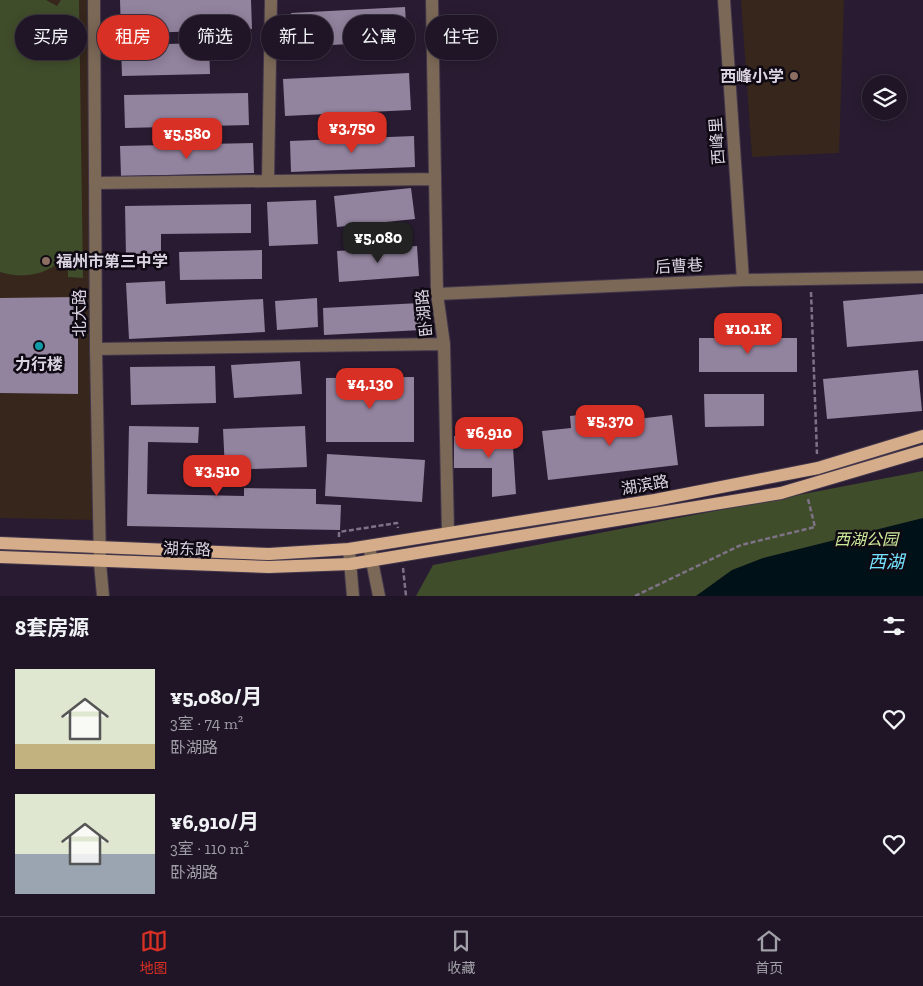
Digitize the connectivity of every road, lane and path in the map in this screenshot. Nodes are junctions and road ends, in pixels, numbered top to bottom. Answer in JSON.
{"nodes":[{"id":1,"x":94,"y":0,"type":"edge"},
{"id":2,"x":271,"y":0,"type":"edge"},
{"id":3,"x":432,"y":0,"type":"edge"},
{"id":4,"x":724,"y":0,"type":"edge"},
{"id":5,"x":434,"y":179,"type":"junction"},
{"id":6,"x":268,"y":180,"type":"junction"},
{"id":7,"x":96,"y":183,"type":"junction"},
{"id":8,"x":923,"y":277,"type":"edge"},
{"id":9,"x":810,"y":278,"type":"junction"},
{"id":10,"x":743,"y":280,"type":"junction"},
{"id":11,"x":437,"y":294,"type":"junction"},
{"id":12,"x":444,"y":344,"type":"junction"},
{"id":13,"x":96,"y":349,"type":"junction"},
{"id":14,"x":923,"y":436,"type":"edge"},
{"id":15,"x":923,"y":451,"type":"edge"},
{"id":16,"x":818,"y":468,"type":"junction"},
{"id":17,"x":808,"y":500,"type":"dead end"},
{"id":18,"x":448,"y":533,"type":"junction"},
{"id":19,"x":0,"y":543,"type":"edge"},
{"id":20,"x":369,"y":546,"type":"junction"},
{"id":21,"x":101,"y":548,"type":"junction"},
{"id":22,"x":348,"y":550,"type":"junction"},
{"id":23,"x":0,"y":557,"type":"edge"},
{"id":24,"x":372,"y":561,"type":"junction"},
{"id":25,"x":100,"y":563,"type":"junction"},
{"id":26,"x":350,"y":564,"type":"junction"},
{"id":27,"x":103,"y":596,"type":"edge"},
{"id":28,"x":353,"y":596,"type":"edge"},
{"id":29,"x":379,"y":596,"type":"edge"},
{"id":30,"x":634,"y":596,"type":"edge"}],
"edges":[{"from":1,"to":7,"type":"street","name":"北大路"},
{"from":2,"to":6,"type":"street"},
{"from":3,"to":5,"type":"street","name":"卧湖路"},
{"from":4,"to":10,"type":"street","name":"西峰里"},
{"from":5,"to":6,"type":"street"},
{"from":5,"to":11,"type":"street","name":"卧湖路"},
{"from":6,"to":7,"type":"street"},
{"from":7,"to":13,"type":"street","name":"北大路"},
{"from":8,"to":9,"type":"street","name":"后曹巷"},
{"from":9,"to":10,"type":"street","name":"后曹巷"},
{"from":9,"to":16,"type":"path"},
{"from":10,"to":11,"type":"street","name":"后曹巷"},
{"from":11,"to":12,"type":"street","name":"卧湖路"},
{"from":12,"to":13,"type":"street"},
{"from":12,"to":18,"type":"street","name":"卧湖路"},
{"from":13,"to":21,"type":"street","name":"北大路"},
{"from":14,"to":16,"type":"main road","name":"湖滨路"},
{"from":15,"to":24,"type":"main road","name":"湖滨路"},
{"from":16,"to":18,"type":"main road","name":"湖滨路"},
{"from":17,"to":30,"type":"path"},
{"from":18,"to":20,"type":"main road","name":"湖滨路"},
{"from":19,"to":21,"type":"main road","name":"湖东路"},
{"from":20,"to":22,"type":"main road","name":"湖滨路"},
{"from":20,"to":24,"type":"street"},
{"from":21,"to":22,"type":"main road","name":"湖东路"},
{"from":21,"to":25,"type":"street","name":"北大路"},
{"from":22,"to":26,"type":"street"},
{"from":23,"to":25,"type":"main road","name":"湖东路"},
{"from":24,"to":26,"type":"main road","name":"湖东路"},
{"from":24,"to":29,"type":"street"},
{"from":25,"to":26,"type":"main road","name":"湖东路"},
{"from":25,"to":27,"type":"street","name":"北大路"},
{"from":26,"to":28,"type":"street"}]}
